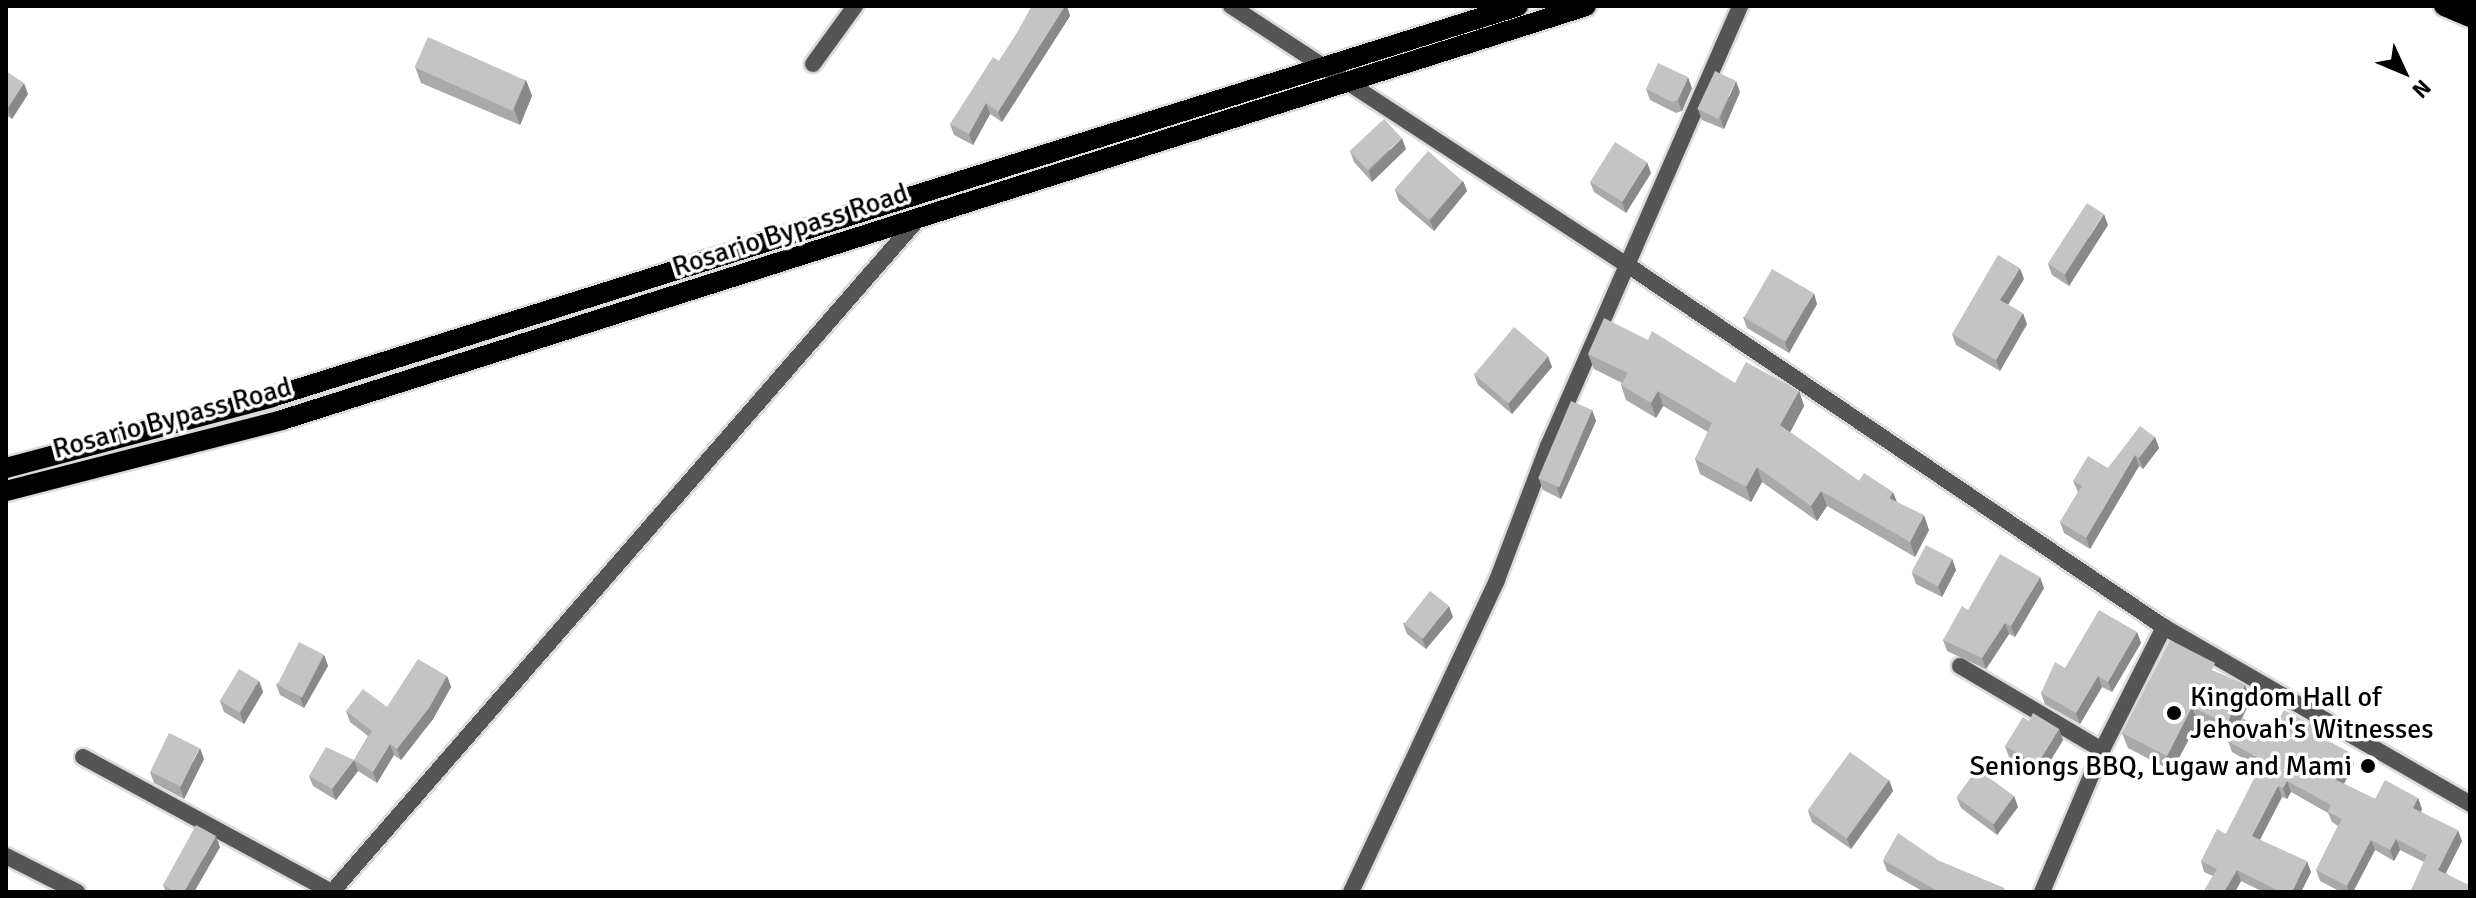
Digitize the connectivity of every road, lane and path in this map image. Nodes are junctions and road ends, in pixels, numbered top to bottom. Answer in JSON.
{"nodes":[{"id":1,"x":855,"y":6,"type":"edge"},
{"id":2,"x":1231,"y":6,"type":"edge"},
{"id":3,"x":1518,"y":6,"type":"edge"},
{"id":4,"x":1586,"y":6,"type":"edge"},
{"id":5,"x":1740,"y":6,"type":"edge"},
{"id":6,"x":2444,"y":6,"type":"edge"},
{"id":7,"x":2470,"y":17,"type":"edge"},
{"id":8,"x":813,"y":64,"type":"dead end"},
{"id":9,"x":1327,"y":68,"type":"junction"},
{"id":10,"x":1350,"y":82,"type":"junction"},
{"id":11,"x":919,"y":218,"type":"junction"},
{"id":12,"x":1626,"y":264,"type":"junction"},
{"id":13,"x":6,"y":468,"type":"edge"},
{"id":14,"x":6,"y":491,"type":"edge"},
{"id":15,"x":2164,"y":627,"type":"junction"},
{"id":16,"x":1960,"y":666,"type":"dead end"},
{"id":17,"x":2102,"y":750,"type":"junction"},
{"id":18,"x":83,"y":757,"type":"dead end"},
{"id":19,"x":2470,"y":804,"type":"edge"},
{"id":20,"x":6,"y":856,"type":"edge"},
{"id":21,"x":77,"y":892,"type":"edge"},
{"id":22,"x":332,"y":892,"type":"edge"},
{"id":23,"x":1351,"y":892,"type":"edge"},
{"id":24,"x":2042,"y":892,"type":"edge"}],
"edges":[{"from":1,"to":8,"type":"street"},
{"from":2,"to":9,"type":"street"},
{"from":3,"to":9,"type":"main road","name":"Rosario Bypass Road"},
{"from":4,"to":10,"type":"main road","name":"Rosario Bypass Road"},
{"from":5,"to":12,"type":"street"},
{"from":6,"to":7,"type":"main road"},
{"from":9,"to":10,"type":"street"},
{"from":9,"to":13,"type":"main road","name":"Rosario Bypass Road"},
{"from":10,"to":11,"type":"main road","name":"Rosario Bypass Road"},
{"from":10,"to":12,"type":"street"},
{"from":11,"to":14,"type":"main road","name":"Rosario Bypass Road"},
{"from":11,"to":22,"type":"street"},
{"from":12,"to":15,"type":"street"},
{"from":12,"to":23,"type":"street"},
{"from":15,"to":17,"type":"street"},
{"from":15,"to":19,"type":"street"},
{"from":16,"to":17,"type":"street"},
{"from":17,"to":24,"type":"street"},
{"from":18,"to":22,"type":"street"},
{"from":20,"to":21,"type":"street"}]}
